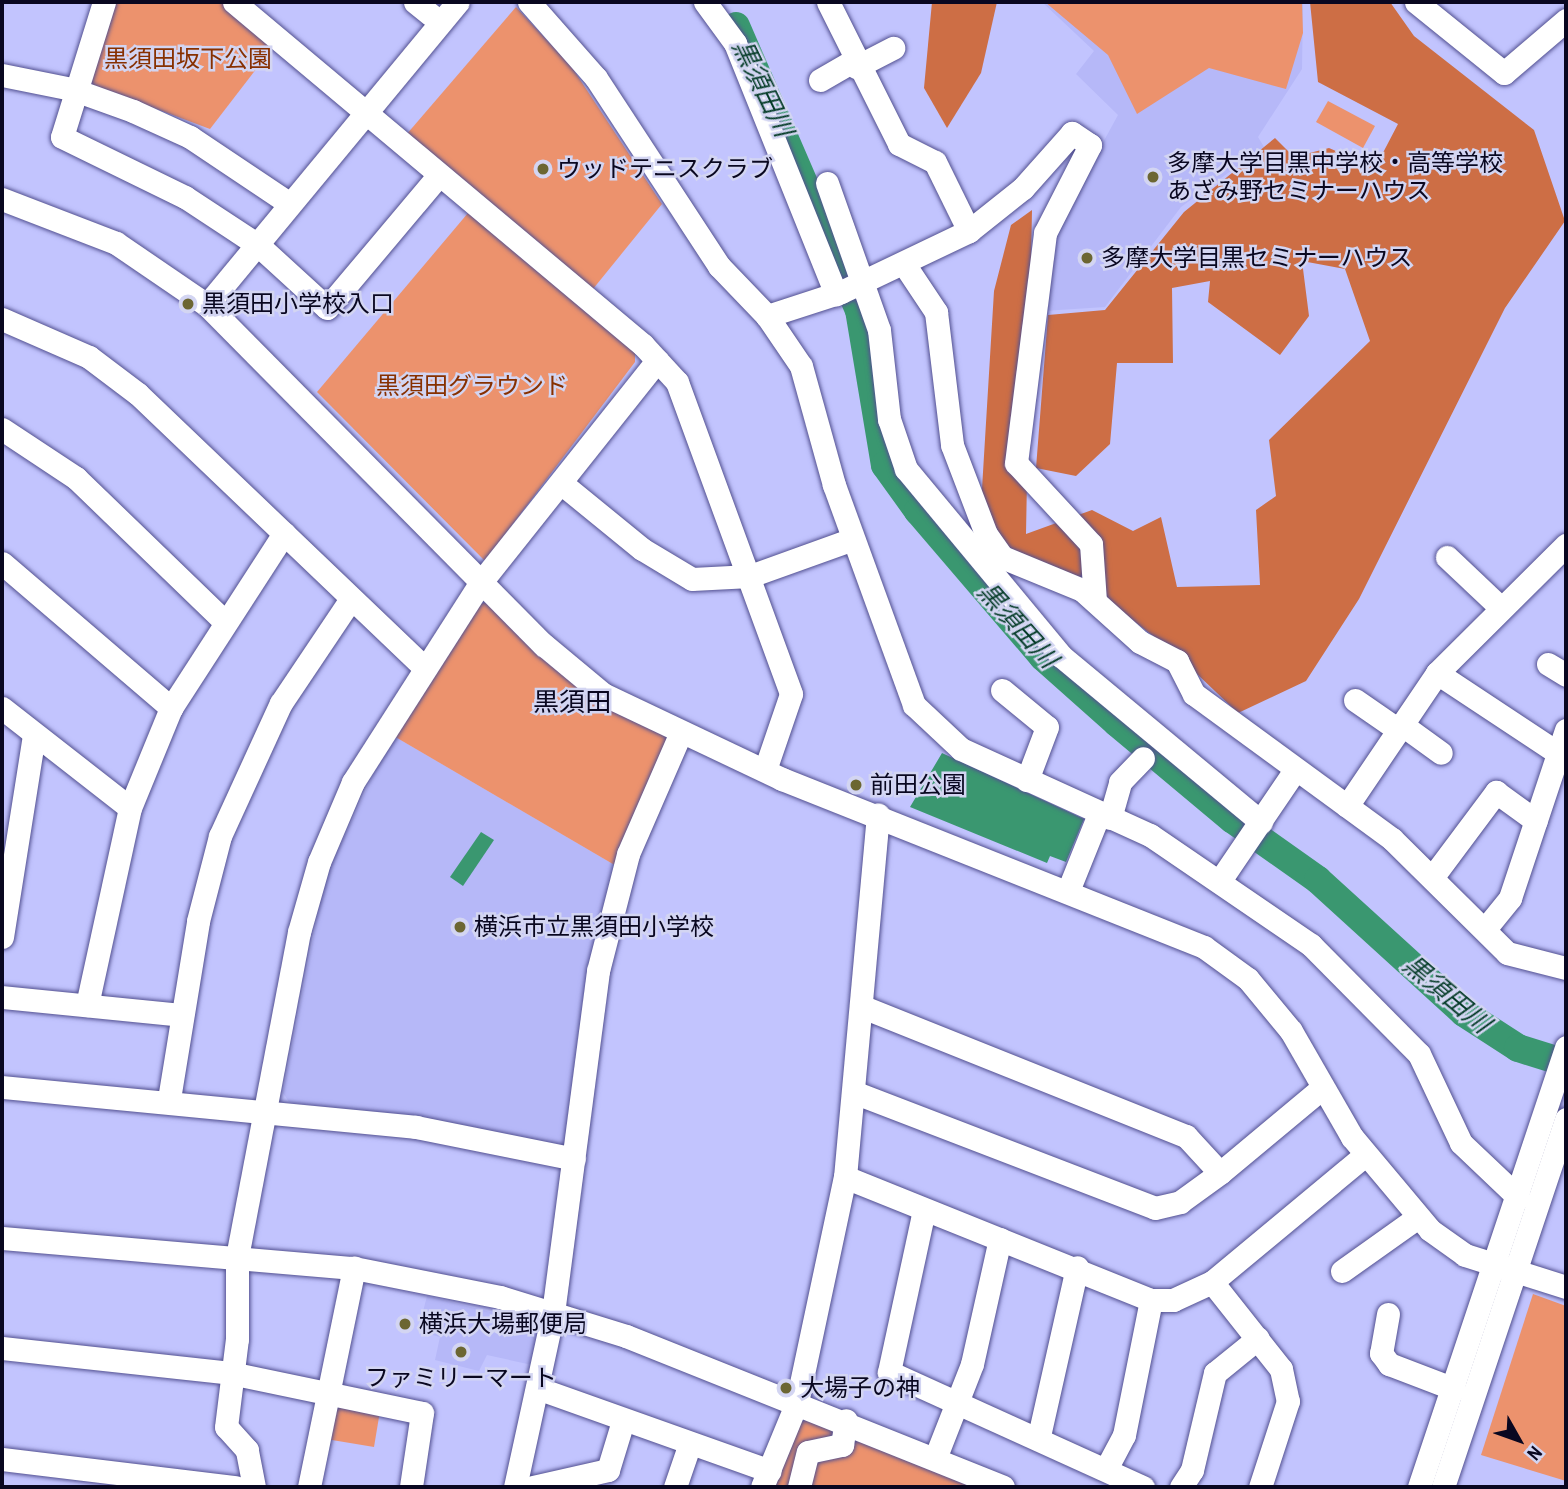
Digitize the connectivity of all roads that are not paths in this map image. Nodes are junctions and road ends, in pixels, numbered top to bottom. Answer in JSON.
{"nodes":[{"id":1,"x":104,"y":2,"type":"edge"},
{"id":2,"x":234,"y":2,"type":"edge"},
{"id":3,"x":415,"y":2,"type":"edge"},
{"id":4,"x":458,"y":2,"type":"edge"},
{"id":5,"x":529,"y":2,"type":"edge"},
{"id":6,"x":705,"y":2,"type":"edge"},
{"id":7,"x":828,"y":2,"type":"edge"},
{"id":8,"x":1416,"y":2,"type":"edge"},
{"id":9,"x":1566,"y":20,"type":"edge"},
{"id":10,"x":440,"y":22,"type":"junction"},
{"id":11,"x":893,"y":48,"type":"dead end"},
{"id":12,"x":855,"y":64,"type":"junction"},
{"id":13,"x":2,"y":75,"type":"edge"},
{"id":14,"x":820,"y":80,"type":"dead end"},
{"id":15,"x":72,"y":89,"type":"junction"},
{"id":16,"x":366,"y":114,"type":"junction"},
{"id":17,"x":439,"y":175,"type":"junction"},
{"id":18,"x":827,"y":183,"type":"dead end"},
{"id":19,"x":2,"y":198,"type":"edge"},
{"id":20,"x":290,"y":204,"type":"junction"},
{"id":21,"x":969,"y":231,"type":"junction"},
{"id":22,"x":258,"y":246,"type":"junction"},
{"id":23,"x":904,"y":264,"type":"junction"},
{"id":24,"x":863,"y":283,"type":"junction"},
{"id":25,"x":839,"y":293,"type":"junction"},
{"id":26,"x":207,"y":304,"type":"junction"},
{"id":27,"x":767,"y":316,"type":"junction"},
{"id":28,"x":2,"y":319,"type":"edge"},
{"id":29,"x":657,"y":361,"type":"junction"},
{"id":30,"x":2,"y":429,"type":"edge"},
{"id":31,"x":561,"y":483,"type":"junction"},
{"id":32,"x":284,"y":533,"type":"junction"},
{"id":33,"x":986,"y":534,"type":"junction"},
{"id":34,"x":853,"y":539,"type":"junction"},
{"id":35,"x":1566,"y":545,"type":"edge"},
{"id":36,"x":1447,"y":557,"type":"dead end"},
{"id":37,"x":2,"y":563,"type":"edge"},
{"id":38,"x":987,"y":569,"type":"junction"},
{"id":39,"x":750,"y":576,"type":"junction"},
{"id":40,"x":481,"y":582,"type":"junction"},
{"id":41,"x":351,"y":599,"type":"junction"},
{"id":42,"x":1095,"y":601,"type":"junction"},
{"id":43,"x":1501,"y":608,"type":"junction"},
{"id":44,"x":223,"y":620,"type":"junction"},
{"id":45,"x":425,"y":668,"type":"junction"},
{"id":46,"x":1437,"y":673,"type":"junction"},
{"id":47,"x":1002,"y":690,"type":"dead end"},
{"id":48,"x":1355,"y":700,"type":"dead end"},
{"id":49,"x":2,"y":708,"type":"edge"},
{"id":50,"x":171,"y":708,"type":"junction"},
{"id":51,"x":1399,"y":726,"type":"junction"},
{"id":52,"x":1566,"y":730,"type":"edge"},
{"id":53,"x":681,"y":732,"type":"junction"},
{"id":54,"x":34,"y":735,"type":"junction"},
{"id":55,"x":1441,"y":752,"type":"dead end"},
{"id":56,"x":1558,"y":753,"type":"junction"},
{"id":57,"x":1143,"y":758,"type":"dead end"},
{"id":58,"x":765,"y":770,"type":"junction"},
{"id":59,"x":1295,"y":770,"type":"junction"},
{"id":60,"x":1027,"y":780,"type":"junction"},
{"id":61,"x":1347,"y":806,"type":"junction"},
{"id":62,"x":130,"y":808,"type":"junction"},
{"id":63,"x":878,"y":815,"type":"junction"},
{"id":64,"x":1105,"y":816,"type":"junction"},
{"id":65,"x":1536,"y":821,"type":"junction"},
{"id":66,"x":1261,"y":822,"type":"junction"},
{"id":67,"x":1434,"y":875,"type":"junction"},
{"id":68,"x":1221,"y":879,"type":"junction"},
{"id":69,"x":1068,"y":891,"type":"junction"},
{"id":70,"x":1485,"y":929,"type":"junction"},
{"id":71,"x":2,"y":937,"type":"edge"},
{"id":72,"x":1566,"y":968,"type":"edge"},
{"id":73,"x":2,"y":997,"type":"edge"},
{"id":74,"x":87,"y":1005,"type":"junction"},
{"id":75,"x":863,"y":1007,"type":"junction"},
{"id":76,"x":182,"y":1015,"type":"junction"},
{"id":77,"x":1566,"y":1048,"type":"edge"},
{"id":78,"x":2,"y":1087,"type":"edge"},
{"id":79,"x":1322,"y":1088,"type":"junction"},
{"id":80,"x":856,"y":1093,"type":"junction"},
{"id":81,"x":169,"y":1099,"type":"junction"},
{"id":82,"x":268,"y":1109,"type":"junction"},
{"id":83,"x":1566,"y":1119,"type":"edge"},
{"id":84,"x":1366,"y":1155,"type":"junction"},
{"id":85,"x":574,"y":1159,"type":"junction"},
{"id":86,"x":1220,"y":1173,"type":"junction"},
{"id":87,"x":845,"y":1177,"type":"junction"},
{"id":88,"x":1518,"y":1197,"type":"junction"},
{"id":89,"x":924,"y":1210,"type":"junction"},
{"id":90,"x":1418,"y":1217,"type":"junction"},
{"id":91,"x":2,"y":1238,"type":"edge"},
{"id":92,"x":1000,"y":1238,"type":"junction"},
{"id":93,"x":237,"y":1258,"type":"junction"},
{"id":94,"x":1077,"y":1267,"type":"junction"},
{"id":95,"x":354,"y":1268,"type":"junction"},
{"id":96,"x":1505,"y":1268,"type":"junction"},
{"id":97,"x":1342,"y":1271,"type":"dead end"},
{"id":98,"x":1212,"y":1282,"type":"junction"},
{"id":99,"x":1566,"y":1287,"type":"edge"},
{"id":100,"x":1151,"y":1300,"type":"junction"},
{"id":101,"x":552,"y":1313,"type":"junction"},
{"id":102,"x":1388,"y":1314,"type":"dead end"},
{"id":103,"x":1258,"y":1338,"type":"junction"},
{"id":104,"x":2,"y":1349,"type":"edge"},
{"id":105,"x":231,"y":1373,"type":"junction"},
{"id":106,"x":537,"y":1388,"type":"junction"},
{"id":107,"x":1454,"y":1389,"type":"junction"},
{"id":108,"x":324,"y":1395,"type":"junction"},
{"id":109,"x":959,"y":1401,"type":"junction"},
{"id":110,"x":797,"y":1402,"type":"junction"},
{"id":111,"x":846,"y":1420,"type":"junction"},
{"id":112,"x":623,"y":1421,"type":"junction"},
{"id":113,"x":1039,"y":1436,"type":"junction"},
{"id":114,"x":689,"y":1446,"type":"junction"},
{"id":115,"x":936,"y":1456,"type":"junction"},
{"id":116,"x":2,"y":1459,"type":"edge"},
{"id":117,"x":1106,"y":1469,"type":"junction"},
{"id":118,"x":766,"y":1479,"type":"edge"},
{"id":119,"x":235,"y":1487,"type":"edge"},
{"id":120,"x":254,"y":1487,"type":"edge"},
{"id":121,"x":309,"y":1487,"type":"edge"},
{"id":122,"x":411,"y":1487,"type":"edge"},
{"id":123,"x":515,"y":1487,"type":"edge"},
{"id":124,"x":533,"y":1487,"type":"edge"},
{"id":125,"x":675,"y":1487,"type":"edge"},
{"id":126,"x":799,"y":1487,"type":"edge"},
{"id":127,"x":1003,"y":1487,"type":"edge"},
{"id":128,"x":1143,"y":1487,"type":"edge"},
{"id":129,"x":1181,"y":1487,"type":"edge"},
{"id":130,"x":1260,"y":1487,"type":"edge"},
{"id":131,"x":1419,"y":1487,"type":"edge"},
{"id":132,"x":1443,"y":1487,"type":"edge"}],
"edges":[{"from":1,"to":15,"type":"street"},
{"from":2,"to":16,"type":"street"},
{"from":3,"to":10,"type":"street"},
{"from":4,"to":10,"type":"street"},
{"from":5,"to":27,"type":"street"},
{"from":6,"to":25,"type":"street"},
{"from":7,"to":12,"type":"street"},
{"from":8,"to":9,"type":"street"},
{"from":10,"to":16,"type":"street"},
{"from":11,"to":12,"type":"street"},
{"from":12,"to":14,"type":"street"},
{"from":12,"to":21,"type":"street"},
{"from":13,"to":15,"type":"street"},
{"from":15,"to":20,"type":"street"},
{"from":15,"to":22,"type":"street"},
{"from":16,"to":17,"type":"street"},
{"from":16,"to":20,"type":"street"},
{"from":17,"to":22,"type":"street"},
{"from":17,"to":29,"type":"street"},
{"from":18,"to":24,"type":"street"},
{"from":19,"to":26,"type":"street"},
{"from":20,"to":22,"type":"street"},
{"from":21,"to":23,"type":"street"},
{"from":21,"to":42,"type":"street"},
{"from":22,"to":26,"type":"street"},
{"from":23,"to":24,"type":"street"},
{"from":23,"to":33,"type":"street"},
{"from":24,"to":25,"type":"street"},
{"from":24,"to":38,"type":"street"},
{"from":25,"to":27,"type":"street"},
{"from":26,"to":40,"type":"street"},
{"from":27,"to":34,"type":"street"},
{"from":28,"to":32,"type":"street"},
{"from":29,"to":31,"type":"street"},
{"from":29,"to":39,"type":"street"},
{"from":30,"to":44,"type":"street"},
{"from":31,"to":39,"type":"street"},
{"from":31,"to":40,"type":"street"},
{"from":32,"to":41,"type":"street"},
{"from":32,"to":44,"type":"street"},
{"from":33,"to":38,"type":"street"},
{"from":33,"to":42,"type":"street"},
{"from":34,"to":39,"type":"street"},
{"from":34,"to":60,"type":"street"},
{"from":35,"to":43,"type":"street"},
{"from":36,"to":43,"type":"street"},
{"from":37,"to":50,"type":"street"},
{"from":38,"to":66,"type":"street"},
{"from":39,"to":58,"type":"street"},
{"from":40,"to":45,"type":"street"},
{"from":40,"to":53,"type":"street"},
{"from":41,"to":45,"type":"street"},
{"from":41,"to":76,"type":"street"},
{"from":42,"to":59,"type":"street"},
{"from":43,"to":46,"type":"street"},
{"from":44,"to":50,"type":"street"},
{"from":45,"to":82,"type":"street"},
{"from":46,"to":51,"type":"street"},
{"from":46,"to":56,"type":"street"},
{"from":47,"to":60,"type":"street"},
{"from":48,"to":51,"type":"street"},
{"from":49,"to":54,"type":"street"},
{"from":50,"to":62,"type":"street"},
{"from":51,"to":55,"type":"street"},
{"from":51,"to":61,"type":"street"},
{"from":52,"to":56,"type":"street"},
{"from":53,"to":58,"type":"street"},
{"from":53,"to":85,"type":"street"},
{"from":54,"to":62,"type":"street"},
{"from":54,"to":71,"type":"street"},
{"from":56,"to":65,"type":"street"},
{"from":57,"to":64,"type":"street"},
{"from":58,"to":63,"type":"street"},
{"from":59,"to":61,"type":"street"},
{"from":59,"to":66,"type":"street"},
{"from":60,"to":64,"type":"street"},
{"from":61,"to":67,"type":"street"},
{"from":62,"to":74,"type":"street"},
{"from":63,"to":69,"type":"street"},
{"from":63,"to":75,"type":"street"},
{"from":64,"to":68,"type":"street"},
{"from":64,"to":69,"type":"street"},
{"from":65,"to":67,"type":"street"},
{"from":65,"to":70,"type":"street"},
{"from":66,"to":68,"type":"street"},
{"from":67,"to":70,"type":"street"},
{"from":68,"to":88,"type":"street"},
{"from":69,"to":79,"type":"street"},
{"from":70,"to":72,"type":"street"},
{"from":73,"to":74,"type":"street"},
{"from":74,"to":76,"type":"street"},
{"from":75,"to":80,"type":"street"},
{"from":75,"to":86,"type":"street"},
{"from":76,"to":81,"type":"street"},
{"from":77,"to":88,"type":"street"},
{"from":78,"to":81,"type":"street"},
{"from":79,"to":84,"type":"street"},
{"from":79,"to":86,"type":"street"},
{"from":80,"to":86,"type":"street"},
{"from":80,"to":87,"type":"street"},
{"from":81,"to":82,"type":"street"},
{"from":82,"to":85,"type":"street"},
{"from":82,"to":93,"type":"street"},
{"from":83,"to":96,"type":"street"},
{"from":84,"to":90,"type":"street"},
{"from":84,"to":98,"type":"street"},
{"from":85,"to":101,"type":"street"},
{"from":87,"to":89,"type":"street"},
{"from":87,"to":110,"type":"street"},
{"from":88,"to":96,"type":"street"},
{"from":89,"to":92,"type":"street"},
{"from":89,"to":109,"type":"street"},
{"from":90,"to":96,"type":"street"},
{"from":90,"to":97,"type":"street"},
{"from":91,"to":93,"type":"street"},
{"from":92,"to":94,"type":"street"},
{"from":92,"to":109,"type":"street"},
{"from":93,"to":95,"type":"street"},
{"from":93,"to":105,"type":"street"},
{"from":94,"to":100,"type":"street"},
{"from":94,"to":113,"type":"street"},
{"from":95,"to":101,"type":"street"},
{"from":95,"to":108,"type":"street"},
{"from":96,"to":99,"type":"street"},
{"from":96,"to":107,"type":"street"},
{"from":96,"to":132,"type":"street"},
{"from":98,"to":100,"type":"street"},
{"from":98,"to":103,"type":"street"},
{"from":100,"to":117,"type":"street"},
{"from":101,"to":106,"type":"street"},
{"from":101,"to":110,"type":"street"},
{"from":102,"to":107,"type":"street"},
{"from":103,"to":129,"type":"street"},
{"from":103,"to":130,"type":"street"},
{"from":104,"to":105,"type":"street"},
{"from":105,"to":108,"type":"street"},
{"from":105,"to":120,"type":"street"},
{"from":106,"to":112,"type":"street"},
{"from":106,"to":123,"type":"street"},
{"from":107,"to":131,"type":"street"},
{"from":108,"to":121,"type":"street"},
{"from":108,"to":122,"type":"street"},
{"from":109,"to":113,"type":"street"},
{"from":109,"to":115,"type":"street"},
{"from":110,"to":111,"type":"street"},
{"from":110,"to":118,"type":"street"},
{"from":111,"to":115,"type":"street"},
{"from":111,"to":126,"type":"street"},
{"from":112,"to":114,"type":"street"},
{"from":112,"to":124,"type":"street"},
{"from":113,"to":117,"type":"street"},
{"from":114,"to":118,"type":"street"},
{"from":114,"to":125,"type":"street"},
{"from":115,"to":127,"type":"street"},
{"from":116,"to":119,"type":"street"},
{"from":117,"to":128,"type":"street"}]}
